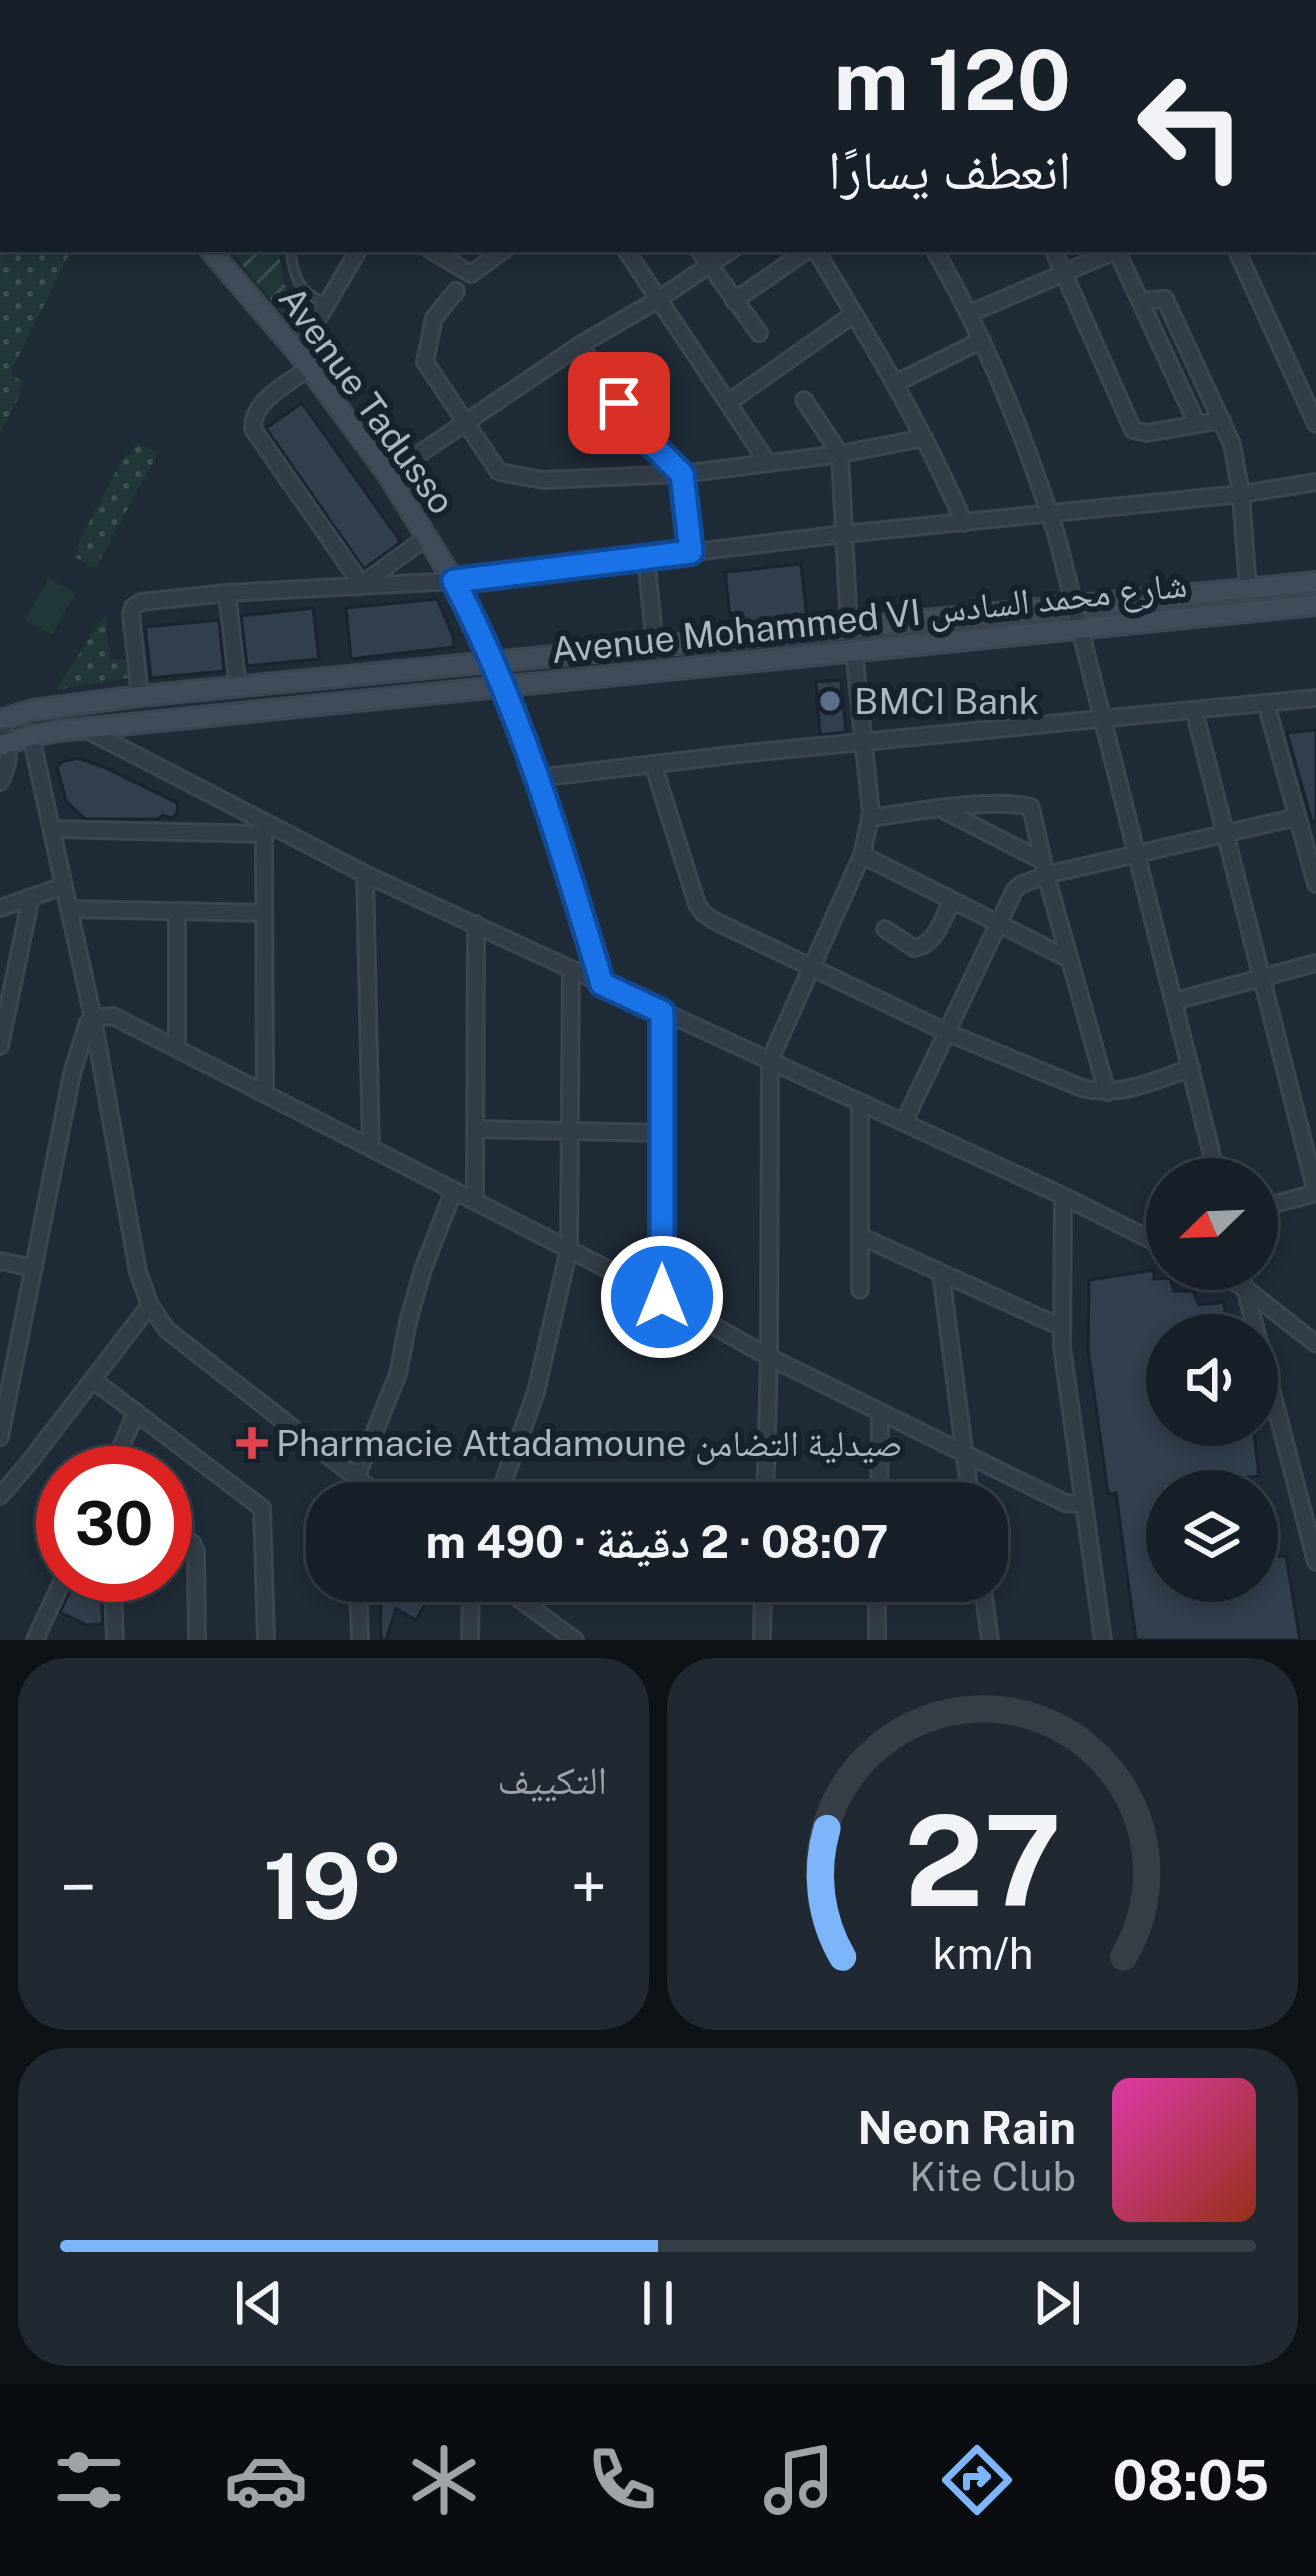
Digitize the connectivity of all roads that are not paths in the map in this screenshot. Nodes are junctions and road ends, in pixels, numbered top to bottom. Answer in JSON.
{"nodes":[{"id":1,"x":212,"y":252,"type":"edge"},
{"id":2,"x":291,"y":252,"type":"edge"},
{"id":3,"x":357,"y":252,"type":"edge"},
{"id":4,"x":435,"y":252,"type":"edge"},
{"id":5,"x":501,"y":252,"type":"edge"},
{"id":6,"x":627,"y":252,"type":"edge"},
{"id":7,"x":700,"y":252,"type":"edge"},
{"id":8,"x":729,"y":252,"type":"edge"},
{"id":9,"x":808,"y":252,"type":"edge"},
{"id":10,"x":814,"y":252,"type":"edge"},
{"id":11,"x":936,"y":252,"type":"edge"},
{"id":12,"x":1054,"y":252,"type":"edge"},
{"id":13,"x":1111,"y":252,"type":"edge"},
{"id":14,"x":1117,"y":252,"type":"edge"},
{"id":15,"x":1237,"y":252,"type":"edge"},
{"id":16,"x":709,"y":266,"type":"junction"},
{"id":17,"x":1064,"y":273,"type":"junction"},
{"id":18,"x":457,"y":291,"type":"dead end"},
{"id":19,"x":659,"y":299,"type":"junction"},
{"id":20,"x":734,"y":301,"type":"junction"},
{"id":21,"x":1141,"y":301,"type":"junction"},
{"id":22,"x":328,"y":304,"type":"junction"},
{"id":23,"x":971,"y":313,"type":"junction"},
{"id":24,"x":854,"y":314,"type":"junction"},
{"id":25,"x":760,"y":333,"type":"dead end"},
{"id":26,"x":982,"y":340,"type":"junction"},
{"id":27,"x":580,"y":345,"type":"junction"},
{"id":28,"x":304,"y":361,"type":"junction"},
{"id":29,"x":896,"y":383,"type":"junction"},
{"id":30,"x":804,"y":400,"type":"dead end"},
{"id":31,"x":729,"y":402,"type":"junction"},
{"id":32,"x":1222,"y":420,"type":"junction"},
{"id":33,"x":465,"y":422,"type":"junction"},
{"id":34,"x":1197,"y":424,"type":"junction"},
{"id":35,"x":1316,"y":424,"type":"edge"},
{"id":36,"x":924,"y":438,"type":"junction"},
{"id":37,"x":840,"y":454,"type":"junction"},
{"id":38,"x":768,"y":463,"type":"junction"},
{"id":39,"x":682,"y":474,"type":"junction"},
{"id":40,"x":388,"y":475,"type":"junction"},
{"id":41,"x":1316,"y":482,"type":"edge"},
{"id":42,"x":1241,"y":494,"type":"junction"},
{"id":43,"x":1049,"y":512,"type":"junction"},
{"id":44,"x":964,"y":523,"type":"junction"},
{"id":45,"x":844,"y":534,"type":"junction"},
{"id":46,"x":427,"y":537,"type":"junction"},
{"id":47,"x":691,"y":552,"type":"junction"},
{"id":48,"x":646,"y":557,"type":"junction"},
{"id":49,"x":454,"y":581,"type":"junction"},
{"id":50,"x":1316,"y":582,"type":"edge"},
{"id":51,"x":358,"y":586,"type":"junction"},
{"id":52,"x":1248,"y":589,"type":"junction"},
{"id":53,"x":227,"y":593,"type":"junction"},
{"id":54,"x":1316,"y":604,"type":"edge"},
{"id":55,"x":1076,"y":606,"type":"junction"},
{"id":56,"x":849,"y":628,"type":"junction"},
{"id":57,"x":1082,"y":628,"type":"junction"},
{"id":58,"x":655,"y":647,"type":"junction"},
{"id":59,"x":854,"y":651,"type":"junction"},
{"id":60,"x":494,"y":662,"type":"junction"},
{"id":61,"x":503,"y":687,"type":"junction"},
{"id":62,"x":238,"y":688,"type":"junction"},
{"id":63,"x":140,"y":696,"type":"junction"},
{"id":64,"x":1316,"y":698,"type":"edge"},
{"id":65,"x":1266,"y":703,"type":"junction"},
{"id":66,"x":1194,"y":710,"type":"junction"},
{"id":67,"x":1103,"y":718,"type":"junction"},
{"id":68,"x":0,"y":722,"type":"edge"},
{"id":69,"x":85,"y":729,"type":"junction"},
{"id":70,"x":31,"y":736,"type":"junction"},
{"id":71,"x":864,"y":742,"type":"junction"},
{"id":72,"x":4,"y":744,"type":"edge"},
{"id":73,"x":653,"y":764,"type":"junction"},
{"id":74,"x":536,"y":778,"type":"junction"},
{"id":75,"x":0,"y":782,"type":"edge"},
{"id":76,"x":940,"y":808,"type":"junction"},
{"id":77,"x":871,"y":818,"type":"junction"},
{"id":78,"x":1297,"y":818,"type":"junction"},
{"id":79,"x":52,"y":829,"type":"junction"},
{"id":80,"x":268,"y":831,"type":"junction"},
{"id":81,"x":1226,"y":835,"type":"junction"},
{"id":82,"x":1138,"y":853,"type":"junction"},
{"id":83,"x":862,"y":855,"type":"junction"},
{"id":84,"x":1044,"y":868,"type":"junction"},
{"id":85,"x":365,"y":874,"type":"junction"},
{"id":86,"x":1316,"y":884,"type":"edge"},
{"id":87,"x":64,"y":886,"type":"junction"},
{"id":88,"x":32,"y":897,"type":"junction"},
{"id":89,"x":952,"y":900,"type":"junction"},
{"id":90,"x":0,"y":908,"type":"edge"},
{"id":91,"x":69,"y":909,"type":"junction"},
{"id":92,"x":177,"y":911,"type":"junction"},
{"id":93,"x":263,"y":913,"type":"junction"},
{"id":94,"x":1000,"y":924,"type":"junction"},
{"id":95,"x":476,"y":925,"type":"junction"},
{"id":96,"x":885,"y":929,"type":"dead end"},
{"id":97,"x":1069,"y":959,"type":"junction"},
{"id":98,"x":1316,"y":963,"type":"edge"},
{"id":99,"x":811,"y":966,"type":"junction"},
{"id":100,"x":571,"y":969,"type":"junction"},
{"id":101,"x":1262,"y":978,"type":"junction"},
{"id":102,"x":602,"y":984,"type":"junction"},
{"id":103,"x":1175,"y":1001,"type":"junction"},
{"id":104,"x":662,"y":1012,"type":"junction"},
{"id":105,"x":93,"y":1018,"type":"junction"},
{"id":106,"x":946,"y":1032,"type":"junction"},
{"id":107,"x":0,"y":1046,"type":"edge"},
{"id":108,"x":177,"y":1048,"type":"junction"},
{"id":109,"x":770,"y":1060,"type":"junction"},
{"id":110,"x":1191,"y":1068,"type":"junction"},
{"id":111,"x":1107,"y":1092,"type":"junction"},
{"id":112,"x":265,"y":1093,"type":"junction"},
{"id":113,"x":860,"y":1102,"type":"junction"},
{"id":114,"x":904,"y":1122,"type":"junction"},
{"id":115,"x":476,"y":1129,"type":"junction"},
{"id":116,"x":570,"y":1130,"type":"junction"},
{"id":117,"x":662,"y":1133,"type":"junction"},
{"id":118,"x":371,"y":1148,"type":"junction"},
{"id":119,"x":1213,"y":1158,"type":"edge"},
{"id":120,"x":454,"y":1190,"type":"junction"},
{"id":121,"x":1316,"y":1193,"type":"edge"},
{"id":122,"x":1064,"y":1196,"type":"junction"},
{"id":123,"x":476,"y":1201,"type":"junction"},
{"id":124,"x":1278,"y":1203,"type":"edge"},
{"id":125,"x":860,"y":1236,"type":"junction"},
{"id":126,"x":1146,"y":1237,"type":"edge"},
{"id":127,"x":569,"y":1249,"type":"junction"},
{"id":128,"x":0,"y":1262,"type":"edge"},
{"id":129,"x":34,"y":1268,"type":"junction"},
{"id":130,"x":941,"y":1273,"type":"junction"},
{"id":131,"x":860,"y":1290,"type":"dead end"},
{"id":132,"x":1245,"y":1290,"type":"edge"},
{"id":133,"x":1247,"y":1290,"type":"edge"},
{"id":134,"x":662,"y":1297,"type":"junction"},
{"id":135,"x":151,"y":1305,"type":"junction"},
{"id":136,"x":1060,"y":1327,"type":"junction"},
{"id":137,"x":1316,"y":1344,"type":"edge"},
{"id":138,"x":770,"y":1357,"type":"junction"},
{"id":139,"x":93,"y":1380,"type":"junction"},
{"id":140,"x":136,"y":1412,"type":"junction"},
{"id":141,"x":880,"y":1412,"type":"junction"},
{"id":142,"x":0,"y":1437,"type":"edge"},
{"id":143,"x":122,"y":1446,"type":"edge"},
{"id":144,"x":964,"y":1454,"type":"junction"},
{"id":145,"x":356,"y":1478,"type":"junction"},
{"id":146,"x":356,"y":1482,"type":"edge"},
{"id":147,"x":361,"y":1482,"type":"edge"},
{"id":148,"x":504,"y":1482,"type":"edge"},
{"id":149,"x":766,"y":1482,"type":"edge"},
{"id":150,"x":879,"y":1482,"type":"edge"},
{"id":151,"x":968,"y":1482,"type":"edge"},
{"id":152,"x":1316,"y":1490,"type":"edge"},
{"id":153,"x":1299,"y":1494,"type":"junction"},
{"id":154,"x":0,"y":1496,"type":"edge"},
{"id":155,"x":1083,"y":1504,"type":"junction"},
{"id":156,"x":192,"y":1543,"type":"edge"},
{"id":157,"x":1316,"y":1562,"type":"edge"},
{"id":158,"x":53,"y":1602,"type":"edge"},
{"id":159,"x":114,"y":1602,"type":"edge"},
{"id":160,"x":359,"y":1602,"type":"edge"},
{"id":161,"x":471,"y":1602,"type":"edge"},
{"id":162,"x":521,"y":1602,"type":"edge"},
{"id":163,"x":763,"y":1602,"type":"edge"},
{"id":164,"x":878,"y":1602,"type":"edge"},
{"id":165,"x":985,"y":1602,"type":"edge"},
{"id":166,"x":562,"y":1635,"type":"edge"},
{"id":167,"x":35,"y":1640,"type":"edge"},
{"id":168,"x":115,"y":1640,"type":"edge"},
{"id":169,"x":197,"y":1640,"type":"edge"},
{"id":170,"x":266,"y":1640,"type":"edge"},
{"id":171,"x":360,"y":1640,"type":"edge"},
{"id":172,"x":470,"y":1640,"type":"edge"},
{"id":173,"x":575,"y":1640,"type":"edge"},
{"id":174,"x":762,"y":1640,"type":"edge"},
{"id":175,"x":877,"y":1640,"type":"edge"},
{"id":176,"x":990,"y":1640,"type":"edge"},
{"id":177,"x":1103,"y":1640,"type":"edge"}],
"edges":[{"from":1,"to":28,"type":"main road","name":"Avenue Tadusso"},
{"from":2,"to":22,"type":"lane"},
{"from":3,"to":22,"type":"street"},
{"from":4,"to":5,"type":"street"},
{"from":6,"to":19,"type":"street"},
{"from":7,"to":16,"type":"street"},
{"from":8,"to":16,"type":"street"},
{"from":9,"to":20,"type":"street"},
{"from":10,"to":24,"type":"street"},
{"from":11,"to":23,"type":"street"},
{"from":12,"to":17,"type":"street"},
{"from":13,"to":17,"type":"street"},
{"from":14,"to":21,"type":"street"},
{"from":15,"to":35,"type":"street"},
{"from":16,"to":19,"type":"street"},
{"from":16,"to":20,"type":"street"},
{"from":17,"to":23,"type":"street"},
{"from":17,"to":34,"type":"street"},
{"from":18,"to":33,"type":"street"},
{"from":19,"to":27,"type":"street"},
{"from":19,"to":31,"type":"street"},
{"from":20,"to":25,"type":"street"},
{"from":21,"to":32,"type":"street"},
{"from":21,"to":34,"type":"street"},
{"from":22,"to":28,"type":"street"},
{"from":23,"to":26,"type":"street"},
{"from":24,"to":29,"type":"street"},
{"from":24,"to":31,"type":"street"},
{"from":26,"to":29,"type":"street"},
{"from":26,"to":43,"type":"street"},
{"from":27,"to":33,"type":"street"},
{"from":27,"to":39,"type":"street"},
{"from":28,"to":40,"type":"main road","name":"Avenue Tadusso"},
{"from":28,"to":51,"type":"street"},
{"from":29,"to":36,"type":"street"},
{"from":30,"to":37,"type":"street"},
{"from":31,"to":38,"type":"street"},
{"from":32,"to":34,"type":"street"},
{"from":32,"to":42,"type":"street"},
{"from":33,"to":39,"type":"street"},
{"from":33,"to":40,"type":"street"},
{"from":36,"to":37,"type":"street"},
{"from":36,"to":44,"type":"street"},
{"from":37,"to":38,"type":"street"},
{"from":37,"to":45,"type":"street"},
{"from":38,"to":39,"type":"street"},
{"from":39,"to":47,"type":"street"},
{"from":40,"to":46,"type":"main road","name":"Avenue Tadusso"},
{"from":41,"to":42,"type":"street"},
{"from":42,"to":43,"type":"street"},
{"from":42,"to":52,"type":"street"},
{"from":43,"to":44,"type":"street"},
{"from":43,"to":55,"type":"street"},
{"from":44,"to":45,"type":"street"},
{"from":45,"to":47,"type":"street"},
{"from":45,"to":56,"type":"street"},
{"from":46,"to":49,"type":"main road","name":"Avenue Tadusso"},
{"from":46,"to":51,"type":"street"},
{"from":47,"to":48,"type":"street"},
{"from":48,"to":49,"type":"street"},
{"from":48,"to":58,"type":"street"},
{"from":49,"to":51,"type":"street"},
{"from":49,"to":60,"type":"main road","name":"Avenue Tadusso"},
{"from":50,"to":52,"type":"main road","name":"Avenue Mohammed VI شارع محمد السادس"},
{"from":51,"to":53,"type":"street"},
{"from":52,"to":55,"type":"main road","name":"Avenue Mohammed VI شارع محمد السادس"},
{"from":53,"to":62,"type":"street"},
{"from":53,"to":63,"type":"street"},
{"from":54,"to":57,"type":"main road","name":"Avenue Mohammed VI شارع محمد السادس"},
{"from":55,"to":56,"type":"main road","name":"Avenue Mohammed VI شارع محمد السادس"},
{"from":55,"to":57,"type":"street"},
{"from":56,"to":58,"type":"main road","name":"Avenue Mohammed VI شارع محمد السادس"},
{"from":57,"to":59,"type":"main road","name":"Avenue Mohammed VI شارع محمد السادس"},
{"from":57,"to":67,"type":"street"},
{"from":58,"to":60,"type":"main road","name":"Avenue Mohammed VI شارع محمد السادس"},
{"from":59,"to":61,"type":"main road","name":"Avenue Mohammed VI شارع محمد السادس"},
{"from":59,"to":71,"type":"street"},
{"from":60,"to":61,"type":"main road","name":"Avenue Tadusso"},
{"from":60,"to":62,"type":"main road","name":"Avenue Mohammed VI شارع محمد السادس"},
{"from":61,"to":69,"type":"main road","name":"Avenue Mohammed VI شارع محمد السادس"},
{"from":61,"to":74,"type":"street"},
{"from":62,"to":63,"type":"main road","name":"Avenue Mohammed VI شارع محمد السادس"},
{"from":63,"to":68,"type":"main road","name":"Avenue Mohammed VI شارع محمد السادس"},
{"from":64,"to":65,"type":"street"},
{"from":65,"to":66,"type":"street"},
{"from":65,"to":78,"type":"street"},
{"from":66,"to":67,"type":"street"},
{"from":66,"to":81,"type":"street"},
{"from":67,"to":71,"type":"street"},
{"from":67,"to":82,"type":"street"},
{"from":68,"to":72,"type":"street"},
{"from":69,"to":70,"type":"main road","name":"Avenue Mohammed VI شارع محمد السادس"},
{"from":69,"to":80,"type":"street"},
{"from":70,"to":72,"type":"main road","name":"Avenue Mohammed VI شارع محمد السادس"},
{"from":70,"to":79,"type":"street"},
{"from":71,"to":73,"type":"street"},
{"from":71,"to":77,"type":"street"},
{"from":72,"to":75,"type":"street"},
{"from":73,"to":74,"type":"street"},
{"from":73,"to":99,"type":"street"},
{"from":74,"to":102,"type":"street"},
{"from":76,"to":77,"type":"street"},
{"from":76,"to":84,"type":"street"},
{"from":76,"to":84,"type":"street"},
{"from":77,"to":83,"type":"street"},
{"from":78,"to":81,"type":"street"},
{"from":78,"to":86,"type":"street"},
{"from":79,"to":80,"type":"street"},
{"from":79,"to":87,"type":"street"},
{"from":80,"to":85,"type":"street"},
{"from":80,"to":93,"type":"street"},
{"from":81,"to":82,"type":"street"},
{"from":81,"to":101,"type":"street"},
{"from":82,"to":84,"type":"street"},
{"from":82,"to":103,"type":"street"},
{"from":83,"to":89,"type":"street"},
{"from":83,"to":99,"type":"street"},
{"from":84,"to":94,"type":"street"},
{"from":84,"to":97,"type":"street"},
{"from":85,"to":95,"type":"street"},
{"from":85,"to":118,"type":"street"},
{"from":87,"to":88,"type":"street"},
{"from":87,"to":91,"type":"street"},
{"from":88,"to":90,"type":"street"},
{"from":88,"to":107,"type":"street"},
{"from":89,"to":94,"type":"street"},
{"from":89,"to":96,"type":"street"},
{"from":91,"to":92,"type":"street"},
{"from":91,"to":105,"type":"street"},
{"from":92,"to":93,"type":"street"},
{"from":92,"to":108,"type":"street"},
{"from":93,"to":112,"type":"street"},
{"from":94,"to":97,"type":"street"},
{"from":94,"to":106,"type":"street"},
{"from":95,"to":100,"type":"street"},
{"from":95,"to":115,"type":"street"},
{"from":97,"to":111,"type":"street"},
{"from":98,"to":101,"type":"street"},
{"from":99,"to":106,"type":"street"},
{"from":99,"to":109,"type":"street"},
{"from":100,"to":102,"type":"street"},
{"from":100,"to":116,"type":"street"},
{"from":101,"to":103,"type":"street"},
{"from":101,"to":121,"type":"street"},
{"from":102,"to":104,"type":"street"},
{"from":103,"to":110,"type":"street"},
{"from":104,"to":109,"type":"street"},
{"from":104,"to":117,"type":"street"},
{"from":105,"to":108,"type":"street"},
{"from":105,"to":129,"type":"street"},
{"from":105,"to":135,"type":"street"},
{"from":106,"to":111,"type":"street"},
{"from":106,"to":114,"type":"street"},
{"from":108,"to":112,"type":"street"},
{"from":109,"to":113,"type":"street"},
{"from":109,"to":138,"type":"street"},
{"from":110,"to":111,"type":"street"},
{"from":110,"to":119,"type":"street"},
{"from":112,"to":118,"type":"street"},
{"from":113,"to":114,"type":"street"},
{"from":113,"to":125,"type":"street"},
{"from":114,"to":122,"type":"street"},
{"from":115,"to":116,"type":"street"},
{"from":115,"to":123,"type":"street"},
{"from":116,"to":117,"type":"street"},
{"from":116,"to":127,"type":"street"},
{"from":117,"to":134,"type":"street"},
{"from":118,"to":120,"type":"street"},
{"from":120,"to":123,"type":"street"},
{"from":120,"to":145,"type":"street"},
{"from":121,"to":124,"type":"street"},
{"from":122,"to":126,"type":"street"},
{"from":122,"to":136,"type":"street"},
{"from":123,"to":127,"type":"street"},
{"from":125,"to":130,"type":"street"},
{"from":125,"to":131,"type":"street"},
{"from":127,"to":134,"type":"street"},
{"from":127,"to":148,"type":"street"},
{"from":128,"to":129,"type":"street"},
{"from":129,"to":142,"type":"street"},
{"from":130,"to":136,"type":"street"},
{"from":130,"to":144,"type":"street"},
{"from":132,"to":153,"type":"street"},
{"from":133,"to":137,"type":"street"},
{"from":134,"to":138,"type":"street"},
{"from":135,"to":139,"type":"street"},
{"from":135,"to":145,"type":"street"},
{"from":136,"to":155,"type":"street"},
{"from":138,"to":141,"type":"street"},
{"from":138,"to":149,"type":"street"},
{"from":139,"to":140,"type":"street"},
{"from":139,"to":154,"type":"street"},
{"from":140,"to":143,"type":"street"},
{"from":140,"to":170,"type":"street"},
{"from":141,"to":144,"type":"street"},
{"from":141,"to":150,"type":"street"},
{"from":144,"to":151,"type":"street"},
{"from":144,"to":155,"type":"street"},
{"from":145,"to":146,"type":"street"},
{"from":145,"to":147,"type":"street"},
{"from":152,"to":153,"type":"street"},
{"from":153,"to":157,"type":"street"},
{"from":155,"to":177,"type":"street"},
{"from":156,"to":169,"type":"street"},
{"from":158,"to":167,"type":"street"},
{"from":159,"to":168,"type":"street"},
{"from":160,"to":171,"type":"street"},
{"from":161,"to":172,"type":"street"},
{"from":162,"to":166,"type":"street"},
{"from":163,"to":174,"type":"street"},
{"from":164,"to":175,"type":"street"},
{"from":165,"to":176,"type":"street"},
{"from":166,"to":173,"type":"street"}]}
